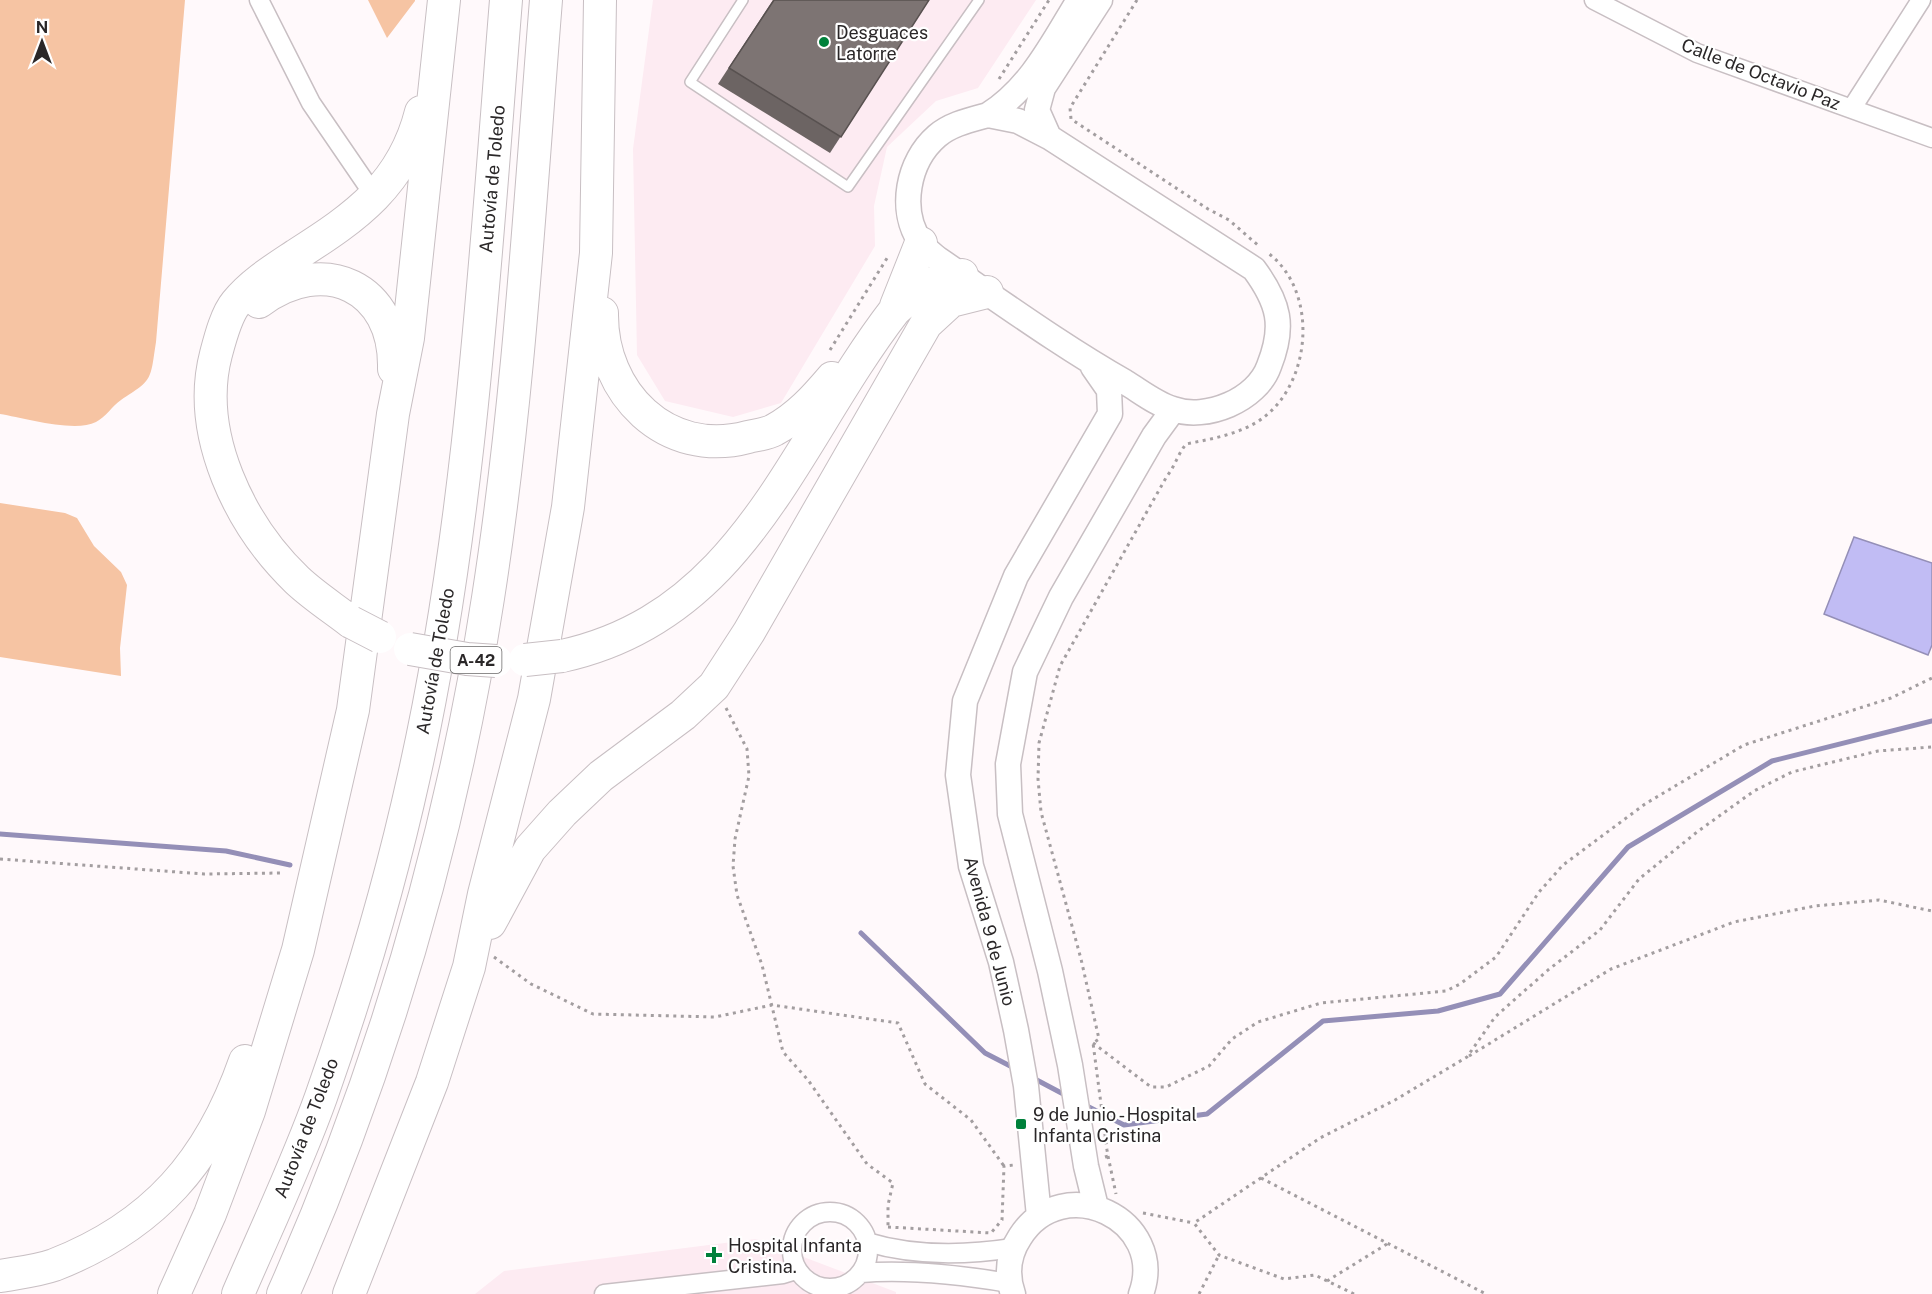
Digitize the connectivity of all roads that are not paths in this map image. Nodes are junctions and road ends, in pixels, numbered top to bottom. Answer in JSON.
{"nodes":[{"id":1,"x":259,"y":0,"type":"edge"},
{"id":2,"x":444,"y":0,"type":"edge"},
{"id":3,"x":506,"y":0,"type":"edge"},
{"id":4,"x":546,"y":0,"type":"edge"},
{"id":5,"x":600,"y":0,"type":"edge"},
{"id":6,"x":743,"y":0,"type":"edge"},
{"id":7,"x":979,"y":0,"type":"edge"},
{"id":8,"x":1079,"y":0,"type":"edge"},
{"id":9,"x":1100,"y":0,"type":"edge"},
{"id":10,"x":1594,"y":0,"type":"edge"},
{"id":11,"x":1921,"y":0,"type":"edge"},
{"id":12,"x":436,"y":67,"type":"junction"},
{"id":13,"x":1852,"y":108,"type":"junction"},
{"id":14,"x":988,"y":115,"type":"junction"},
{"id":15,"x":1049,"y":137,"type":"junction"},
{"id":16,"x":1932,"y":138,"type":"edge"},
{"id":17,"x":376,"y":198,"type":"junction"},
{"id":18,"x":921,"y":243,"type":"junction"},
{"id":19,"x":596,"y":253,"type":"junction"},
{"id":20,"x":974,"y":284,"type":"junction"},
{"id":21,"x":891,"y":314,"type":"junction"},
{"id":22,"x":219,"y":343,"type":"junction"},
{"id":23,"x":1090,"y":362,"type":"junction"},
{"id":24,"x":1173,"y":410,"type":"junction"},
{"id":25,"x":393,"y":414,"type":"junction"},
{"id":26,"x":328,"y":825,"type":"junction"},
{"id":27,"x":479,"y":960,"type":"junction"},
{"id":28,"x":1096,"y":1207,"type":"junction"},
{"id":29,"x":1039,"y":1216,"type":"junction"},
{"id":30,"x":867,"y":1242,"type":"junction"},
{"id":31,"x":1013,"y":1248,"type":"junction"},
{"id":32,"x":364,"y":1251,"type":"junction"},
{"id":33,"x":796,"y":1270,"type":"junction"},
{"id":34,"x":0,"y":1276,"type":"edge"},
{"id":35,"x":853,"y":1286,"type":"edge"},
{"id":36,"x":1011,"y":1289,"type":"edge"},
{"id":37,"x":174,"y":1294,"type":"edge"},
{"id":38,"x":238,"y":1294,"type":"edge"},
{"id":39,"x":283,"y":1294,"type":"edge"},
{"id":40,"x":343,"y":1294,"type":"edge"},
{"id":41,"x":349,"y":1294,"type":"edge"},
{"id":42,"x":604,"y":1294,"type":"edge"},
{"id":43,"x":1141,"y":1294,"type":"edge"}],
"edges":[{"from":1,"to":17,"type":"street"},
{"from":2,"to":12,"type":"highway"},
{"from":3,"to":38,"type":"highway","name":"Autovía de Toledo","number":"A-42"},
{"from":4,"to":39,"type":"highway","number":"A-42"},
{"from":5,"to":19,"type":"highway"},
{"from":6,"to":7,"type":"lane"},
{"from":8,"to":14,"type":"main road"},
{"from":9,"to":15,"type":"main road"},
{"from":10,"to":13,"type":"street","name":"Calle de Octavio Paz"},
{"from":11,"to":13,"type":"street"},
{"from":12,"to":17,"type":"highway"},
{"from":12,"to":25,"type":"highway"},
{"from":13,"to":16,"type":"street","name":"Calle de Octavio Paz"},
{"from":14,"to":15,"type":"main road"},
{"from":14,"to":18,"type":"main road"},
{"from":15,"to":24,"type":"main road"},
{"from":17,"to":22,"type":"highway"},
{"from":18,"to":20,"type":"main road"},
{"from":18,"to":21,"type":"highway"},
{"from":19,"to":21,"type":"highway"},
{"from":19,"to":27,"type":"highway"},
{"from":20,"to":21,"type":"highway"},
{"from":20,"to":23,"type":"main road"},
{"from":20,"to":27,"type":"highway"},
{"from":21,"to":22,"type":"highway","bridge":true},
{"from":22,"to":25,"type":"highway"},
{"from":23,"to":24,"type":"main road"},
{"from":23,"to":29,"type":"main road","name":"Avenida 9 de Junio"},
{"from":24,"to":28,"type":"main road"},
{"from":25,"to":26,"type":"highway"},
{"from":26,"to":34,"type":"highway"},
{"from":26,"to":37,"type":"highway"},
{"from":27,"to":32,"type":"highway"},
{"from":28,"to":29,"type":"main road"},
{"from":28,"to":43,"type":"main road"},
{"from":29,"to":31,"type":"main road"},
{"from":30,"to":31,"type":"street"},
{"from":30,"to":33,"type":"street"},
{"from":30,"to":35,"type":"street"},
{"from":31,"to":36,"type":"main road"},
{"from":32,"to":40,"type":"highway"},
{"from":32,"to":41,"type":"highway"},
{"from":33,"to":35,"type":"street"},
{"from":33,"to":42,"type":"street"},
{"from":35,"to":36,"type":"street"}]}
